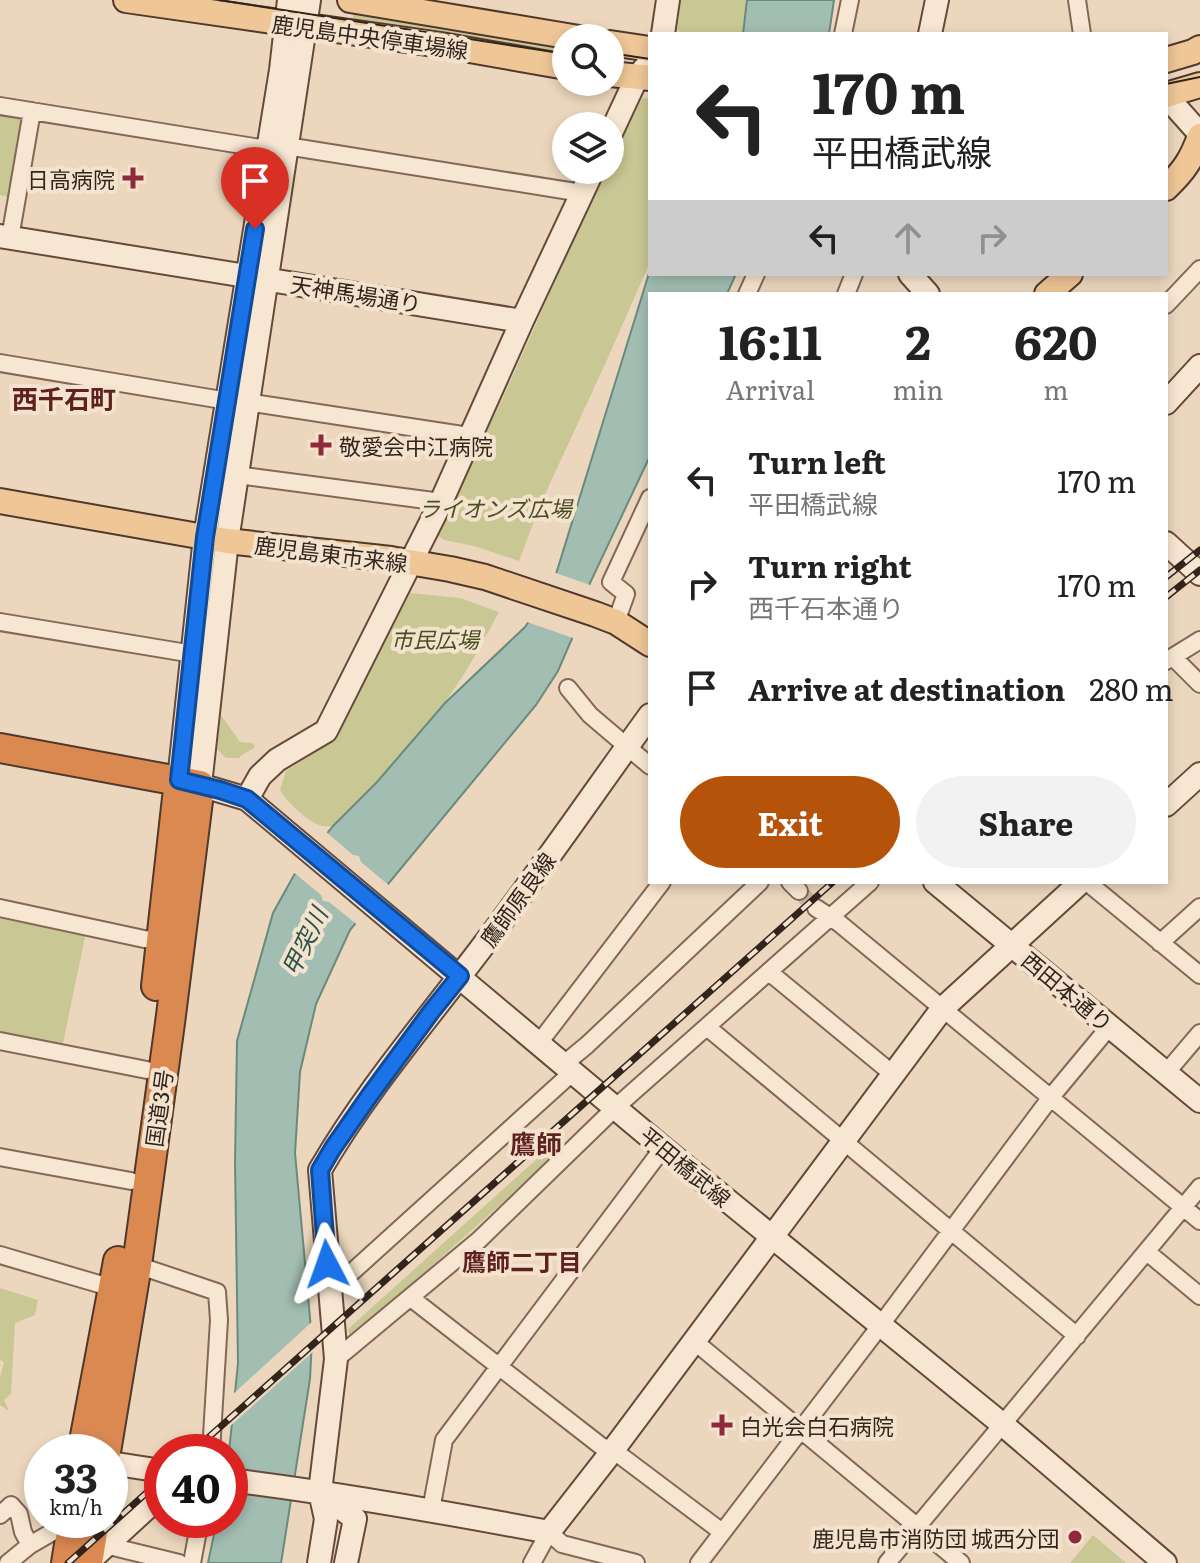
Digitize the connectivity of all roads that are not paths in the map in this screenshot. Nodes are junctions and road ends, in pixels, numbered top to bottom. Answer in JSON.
{"nodes":[{"id":1,"x":126,"y":0,"type":"edge"},
{"id":2,"x":309,"y":0,"type":"edge"},
{"id":3,"x":350,"y":0,"type":"edge"},
{"id":4,"x":668,"y":0,"type":"edge"},
{"id":5,"x":850,"y":0,"type":"edge"},
{"id":6,"x":937,"y":0,"type":"edge"},
{"id":7,"x":1077,"y":0,"type":"edge"},
{"id":8,"x":293,"y":17,"type":"edge"},
{"id":9,"x":663,"y":32,"type":"edge"},
{"id":10,"x":843,"y":32,"type":"edge"},
{"id":11,"x":930,"y":32,"type":"edge"},
{"id":12,"x":1082,"y":32,"type":"edge"},
{"id":13,"x":552,"y":34,"type":"edge"},
{"id":14,"x":624,"y":45,"type":"edge"},
{"id":15,"x":1200,"y":48,"type":"edge"},
{"id":16,"x":648,"y":49,"type":"edge"},
{"id":17,"x":1168,"y":60,"type":"edge"},
{"id":18,"x":552,"y":65,"type":"edge"},
{"id":19,"x":646,"y":72,"type":"edge"},
{"id":20,"x":624,"y":73,"type":"edge"},
{"id":21,"x":1200,"y":85,"type":"edge"},
{"id":22,"x":1168,"y":94,"type":"edge"},
{"id":23,"x":1168,"y":97,"type":"edge"},
{"id":24,"x":0,"y":106,"type":"edge"},
{"id":25,"x":32,"y":111,"type":"junction"},
{"id":26,"x":623,"y":112,"type":"edge"},
{"id":27,"x":1200,"y":135,"type":"edge"},
{"id":28,"x":278,"y":148,"type":"junction"},
{"id":29,"x":586,"y":184,"type":"edge"},
{"id":30,"x":1168,"y":186,"type":"edge"},
{"id":31,"x":582,"y":193,"type":"junction"},
{"id":32,"x":5,"y":237,"type":"edge"},
{"id":33,"x":1200,"y":269,"type":"edge"},
{"id":34,"x":912,"y":276,"type":"edge"},
{"id":35,"x":1068,"y":276,"type":"edge"},
{"id":36,"x":257,"y":277,"type":"junction"},
{"id":37,"x":926,"y":292,"type":"edge"},
{"id":38,"x":1049,"y":292,"type":"edge"},
{"id":39,"x":1168,"y":303,"type":"edge"},
{"id":40,"x":522,"y":321,"type":"junction"},
{"id":41,"x":0,"y":363,"type":"edge"},
{"id":42,"x":1200,"y":366,"type":"edge"},
{"id":43,"x":237,"y":401,"type":"junction"},
{"id":44,"x":1168,"y":401,"type":"edge"},
{"id":45,"x":469,"y":436,"type":"junction"},
{"id":46,"x":237,"y":475,"type":"junction"},
{"id":47,"x":0,"y":501,"type":"edge"},
{"id":48,"x":441,"y":502,"type":"junction"},
{"id":49,"x":648,"y":502,"type":"edge"},
{"id":50,"x":216,"y":539,"type":"junction"},
{"id":51,"x":1168,"y":548,"type":"edge"},
{"id":52,"x":412,"y":562,"type":"junction"},
{"id":53,"x":1200,"y":574,"type":"edge"},
{"id":54,"x":606,"y":618,"type":"junction"},
{"id":55,"x":0,"y":622,"type":"edge"},
{"id":56,"x":1200,"y":640,"type":"edge"},
{"id":57,"x":648,"y":643,"type":"edge"},
{"id":58,"x":193,"y":654,"type":"junction"},
{"id":59,"x":1170,"y":659,"type":"edge"},
{"id":60,"x":1200,"y":684,"type":"edge"},
{"id":61,"x":568,"y":688,"type":"dead end"},
{"id":62,"x":648,"y":718,"type":"edge"},
{"id":63,"x":627,"y":747,"type":"junction"},
{"id":64,"x":0,"y":748,"type":"edge"},
{"id":65,"x":648,"y":764,"type":"edge"},
{"id":66,"x":1200,"y":774,"type":"edge"},
{"id":67,"x":190,"y":782,"type":"junction"},
{"id":68,"x":247,"y":799,"type":"junction"},
{"id":69,"x":1168,"y":803,"type":"edge"},
{"id":70,"x":660,"y":884,"type":"edge"},
{"id":71,"x":758,"y":884,"type":"edge"},
{"id":72,"x":867,"y":884,"type":"edge"},
{"id":73,"x":937,"y":884,"type":"edge"},
{"id":74,"x":1079,"y":884,"type":"edge"},
{"id":75,"x":1089,"y":884,"type":"edge"},
{"id":76,"x":1200,"y":907,"type":"edge"},
{"id":77,"x":0,"y":908,"type":"edge"},
{"id":78,"x":823,"y":913,"type":"junction"},
{"id":79,"x":161,"y":940,"type":"junction"},
{"id":80,"x":1160,"y":943,"type":"junction"},
{"id":81,"x":1012,"y":944,"type":"junction"},
{"id":82,"x":769,"y":972,"type":"junction"},
{"id":83,"x":1200,"y":975,"type":"edge"},
{"id":84,"x":460,"y":976,"type":"junction"},
{"id":85,"x":942,"y":1009,"type":"junction"},
{"id":86,"x":1110,"y":1026,"type":"junction"},
{"id":87,"x":707,"y":1027,"type":"junction"},
{"id":88,"x":1200,"y":1033,"type":"edge"},
{"id":89,"x":0,"y":1041,"type":"edge"},
{"id":90,"x":539,"y":1043,"type":"junction"},
{"id":91,"x":569,"y":1068,"type":"junction"},
{"id":92,"x":147,"y":1070,"type":"junction"},
{"id":93,"x":1166,"y":1073,"type":"junction"},
{"id":94,"x":894,"y":1075,"type":"junction"},
{"id":95,"x":1051,"y":1097,"type":"junction"},
{"id":96,"x":1200,"y":1101,"type":"edge"},
{"id":97,"x":616,"y":1107,"type":"junction"},
{"id":98,"x":844,"y":1142,"type":"junction"},
{"id":99,"x":663,"y":1148,"type":"junction"},
{"id":100,"x":0,"y":1157,"type":"edge"},
{"id":101,"x":131,"y":1181,"type":"junction"},
{"id":102,"x":1200,"y":1187,"type":"edge"},
{"id":103,"x":1183,"y":1208,"type":"junction"},
{"id":104,"x":1200,"y":1221,"type":"edge"},
{"id":105,"x":951,"y":1230,"type":"junction"},
{"id":106,"x":772,"y":1237,"type":"junction"},
{"id":107,"x":1147,"y":1252,"type":"junction"},
{"id":108,"x":0,"y":1255,"type":"edge"},
{"id":109,"x":137,"y":1265,"type":"junction"},
{"id":110,"x":114,"y":1286,"type":"junction"},
{"id":111,"x":330,"y":1292,"type":"junction"},
{"id":112,"x":1200,"y":1296,"type":"edge"},
{"id":113,"x":411,"y":1298,"type":"junction"},
{"id":114,"x":880,"y":1326,"type":"junction"},
{"id":115,"x":1077,"y":1336,"type":"junction"},
{"id":116,"x":694,"y":1341,"type":"junction"},
{"id":117,"x":336,"y":1359,"type":"junction"},
{"id":118,"x":500,"y":1365,"type":"junction"},
{"id":119,"x":1002,"y":1424,"type":"junction"},
{"id":120,"x":801,"y":1430,"type":"junction"},
{"id":121,"x":85,"y":1434,"type":"edge"},
{"id":122,"x":109,"y":1434,"type":"edge"},
{"id":123,"x":212,"y":1434,"type":"edge"},
{"id":124,"x":613,"y":1450,"type":"junction"},
{"id":125,"x":248,"y":1482,"type":"edge"},
{"id":126,"x":313,"y":1491,"type":"junction"},
{"id":127,"x":377,"y":1501,"type":"junction"},
{"id":128,"x":144,"y":1508,"type":"edge"},
{"id":129,"x":431,"y":1510,"type":"junction"},
{"id":130,"x":0,"y":1515,"type":"edge"},
{"id":131,"x":355,"y":1519,"type":"junction"},
{"id":132,"x":917,"y":1526,"type":"junction"},
{"id":133,"x":549,"y":1532,"type":"junction"},
{"id":134,"x":722,"y":1532,"type":"junction"},
{"id":135,"x":42,"y":1538,"type":"edge"},
{"id":136,"x":197,"y":1538,"type":"edge"},
{"id":137,"x":30,"y":1545,"type":"junction"},
{"id":138,"x":88,"y":1551,"type":"edge"},
{"id":139,"x":8,"y":1563,"type":"edge"},
{"id":140,"x":179,"y":1563,"type":"edge"},
{"id":141,"x":192,"y":1563,"type":"edge"},
{"id":142,"x":319,"y":1563,"type":"edge"},
{"id":143,"x":346,"y":1563,"type":"edge"},
{"id":144,"x":532,"y":1563,"type":"edge"},
{"id":145,"x":636,"y":1563,"type":"edge"},
{"id":146,"x":699,"y":1563,"type":"edge"},
{"id":147,"x":887,"y":1563,"type":"edge"},
{"id":148,"x":961,"y":1563,"type":"edge"},
{"id":149,"x":1165,"y":1563,"type":"edge"}],
"edges":[{"from":1,"to":8,"type":"main road","name":"鹿児島中央停車場線"},
{"from":2,"to":8,"type":"street"},
{"from":3,"to":13,"type":"main road","name":"鹿児島中央停車場線"},
{"from":4,"to":9,"type":"street"},
{"from":5,"to":10,"type":"street"},
{"from":6,"to":11,"type":"street"},
{"from":7,"to":12,"type":"street"},
{"from":8,"to":18,"type":"main road","name":"鹿児島中央停車場線"},
{"from":8,"to":28,"type":"street"},
{"from":14,"to":16,"type":"main road"},
{"from":15,"to":17,"type":"main road"},
{"from":19,"to":20,"type":"main road"},
{"from":19,"to":26,"type":"street"},
{"from":21,"to":22,"type":"main road"},
{"from":23,"to":27,"type":"street"},
{"from":24,"to":25,"type":"street"},
{"from":25,"to":28,"type":"street"},
{"from":25,"to":32,"type":"street"},
{"from":27,"to":30,"type":"main road"},
{"from":28,"to":31,"type":"street"},
{"from":28,"to":36,"type":"street"},
{"from":29,"to":31,"type":"street"},
{"from":31,"to":40,"type":"street"},
{"from":32,"to":36,"type":"street","name":"天神馬場通り"},
{"from":33,"to":39,"type":"street"},
{"from":34,"to":37,"type":"street"},
{"from":35,"to":38,"type":"main road"},
{"from":36,"to":40,"type":"street","name":"天神馬場通り"},
{"from":36,"to":43,"type":"street"},
{"from":40,"to":45,"type":"street"},
{"from":41,"to":43,"type":"street"},
{"from":42,"to":44,"type":"street"},
{"from":43,"to":45,"type":"street"},
{"from":43,"to":46,"type":"street"},
{"from":43,"to":50,"type":"street"},
{"from":45,"to":48,"type":"street"},
{"from":46,"to":48,"type":"street"},
{"from":46,"to":50,"type":"street"},
{"from":47,"to":50,"type":"main road","name":"鹿児島東市来線"},
{"from":48,"to":52,"type":"street"},
{"from":49,"to":54,"type":"street"},
{"from":50,"to":52,"type":"main road","name":"鹿児島東市来線"},
{"from":50,"to":58,"type":"street"},
{"from":50,"to":67,"type":"street"},
{"from":51,"to":53,"type":"street"},
{"from":52,"to":54,"type":"main road","name":"鹿児島東市来線"},
{"from":52,"to":68,"type":"street"},
{"from":54,"to":57,"type":"main road","name":"鹿児島東市来線"},
{"from":55,"to":58,"type":"street"},
{"from":56,"to":59,"type":"street"},
{"from":58,"to":67,"type":"street"},
{"from":59,"to":60,"type":"street"},
{"from":61,"to":63,"type":"street"},
{"from":62,"to":63,"type":"street","name":"鷹師原良線"},
{"from":63,"to":65,"type":"street"},
{"from":63,"to":84,"type":"street","name":"鷹師原良線"},
{"from":64,"to":67,"type":"highway"},
{"from":66,"to":69,"type":"street"},
{"from":67,"to":68,"type":"street","name":"平田橋武線"},
{"from":67,"to":79,"type":"highway","name":"国道3号"},
{"from":67,"to":109,"type":"highway","name":"国道3号"},
{"from":68,"to":84,"type":"street","name":"平田橋武線"},
{"from":70,"to":90,"type":"street"},
{"from":71,"to":91,"type":"street"},
{"from":72,"to":78,"type":"street"},
{"from":73,"to":81,"type":"street","name":"西田本通り"},
{"from":74,"to":81,"type":"street"},
{"from":75,"to":80,"type":"street"},
{"from":76,"to":80,"type":"street"},
{"from":77,"to":79,"type":"street"},
{"from":78,"to":82,"type":"street"},
{"from":78,"to":85,"type":"street"},
{"from":79,"to":92,"type":"highway","name":"国道3号"},
{"from":80,"to":83,"type":"street"},
{"from":81,"to":85,"type":"street"},
{"from":81,"to":86,"type":"street","name":"西田本通り"},
{"from":82,"to":87,"type":"street"},
{"from":82,"to":94,"type":"street"},
{"from":84,"to":90,"type":"street","name":"平田橋武線"},
{"from":84,"to":111,"type":"street","name":"鷹師原良線"},
{"from":85,"to":94,"type":"street"},
{"from":85,"to":95,"type":"street"},
{"from":86,"to":93,"type":"street","name":"西田本通り"},
{"from":86,"to":95,"type":"street"},
{"from":87,"to":97,"type":"street"},
{"from":87,"to":98,"type":"street"},
{"from":88,"to":93,"type":"street"},
{"from":89,"to":92,"type":"street"},
{"from":90,"to":91,"type":"street","name":"平田橋武線"},
{"from":91,"to":97,"type":"street","name":"平田橋武線"},
{"from":91,"to":111,"type":"street"},
{"from":92,"to":101,"type":"highway","name":"国道3号"},
{"from":93,"to":96,"type":"street","name":"西田本通り"},
{"from":94,"to":98,"type":"street"},
{"from":95,"to":103,"type":"street"},
{"from":95,"to":105,"type":"street"},
{"from":97,"to":99,"type":"street","name":"平田橋武線"},
{"from":97,"to":113,"type":"street"},
{"from":98,"to":105,"type":"street"},
{"from":98,"to":106,"type":"street"},
{"from":99,"to":106,"type":"street","name":"平田橋武線"},
{"from":99,"to":118,"type":"street"},
{"from":100,"to":101,"type":"street"},
{"from":101,"to":110,"type":"highway","name":"国道3号"},
{"from":102,"to":103,"type":"street"},
{"from":103,"to":104,"type":"street"},
{"from":103,"to":107,"type":"street"},
{"from":105,"to":114,"type":"street"},
{"from":105,"to":115,"type":"street"},
{"from":106,"to":114,"type":"street","name":"平田橋武線"},
{"from":106,"to":116,"type":"street"},
{"from":107,"to":112,"type":"street"},
{"from":107,"to":115,"type":"street"},
{"from":108,"to":110,"type":"street"},
{"from":109,"to":122,"type":"highway","name":"国道3号"},
{"from":109,"to":123,"type":"street"},
{"from":110,"to":121,"type":"highway","name":"国道3号"},
{"from":111,"to":117,"type":"street","name":"鷹師原良線"},
{"from":113,"to":117,"type":"street"},
{"from":113,"to":118,"type":"street"},
{"from":114,"to":119,"type":"street","name":"平田橋武線"},
{"from":114,"to":120,"type":"street"},
{"from":115,"to":119,"type":"street"},
{"from":116,"to":120,"type":"street"},
{"from":116,"to":124,"type":"street"},
{"from":117,"to":126,"type":"street","name":"鷹師原良線"},
{"from":118,"to":124,"type":"street"},
{"from":118,"to":129,"type":"street"},
{"from":119,"to":132,"type":"street"},
{"from":119,"to":149,"type":"street","name":"平田橋武線"},
{"from":120,"to":132,"type":"street"},
{"from":120,"to":134,"type":"street"},
{"from":124,"to":133,"type":"street"},
{"from":124,"to":134,"type":"street"},
{"from":125,"to":126,"type":"street"},
{"from":126,"to":127,"type":"street"},
{"from":126,"to":131,"type":"street"},
{"from":126,"to":142,"type":"street","name":"鷹師原良線"},
{"from":127,"to":129,"type":"street"},
{"from":127,"to":131,"type":"street"},
{"from":128,"to":138,"type":"street"},
{"from":129,"to":133,"type":"street"},
{"from":130,"to":137,"type":"street"},
{"from":131,"to":143,"type":"street"},
{"from":132,"to":147,"type":"street"},
{"from":132,"to":148,"type":"street"},
{"from":133,"to":144,"type":"street"},
{"from":133,"to":145,"type":"street"},
{"from":134,"to":146,"type":"street"},
{"from":135,"to":137,"type":"street"},
{"from":136,"to":141,"type":"street"},
{"from":137,"to":139,"type":"street"},
{"from":138,"to":140,"type":"street"}]}
